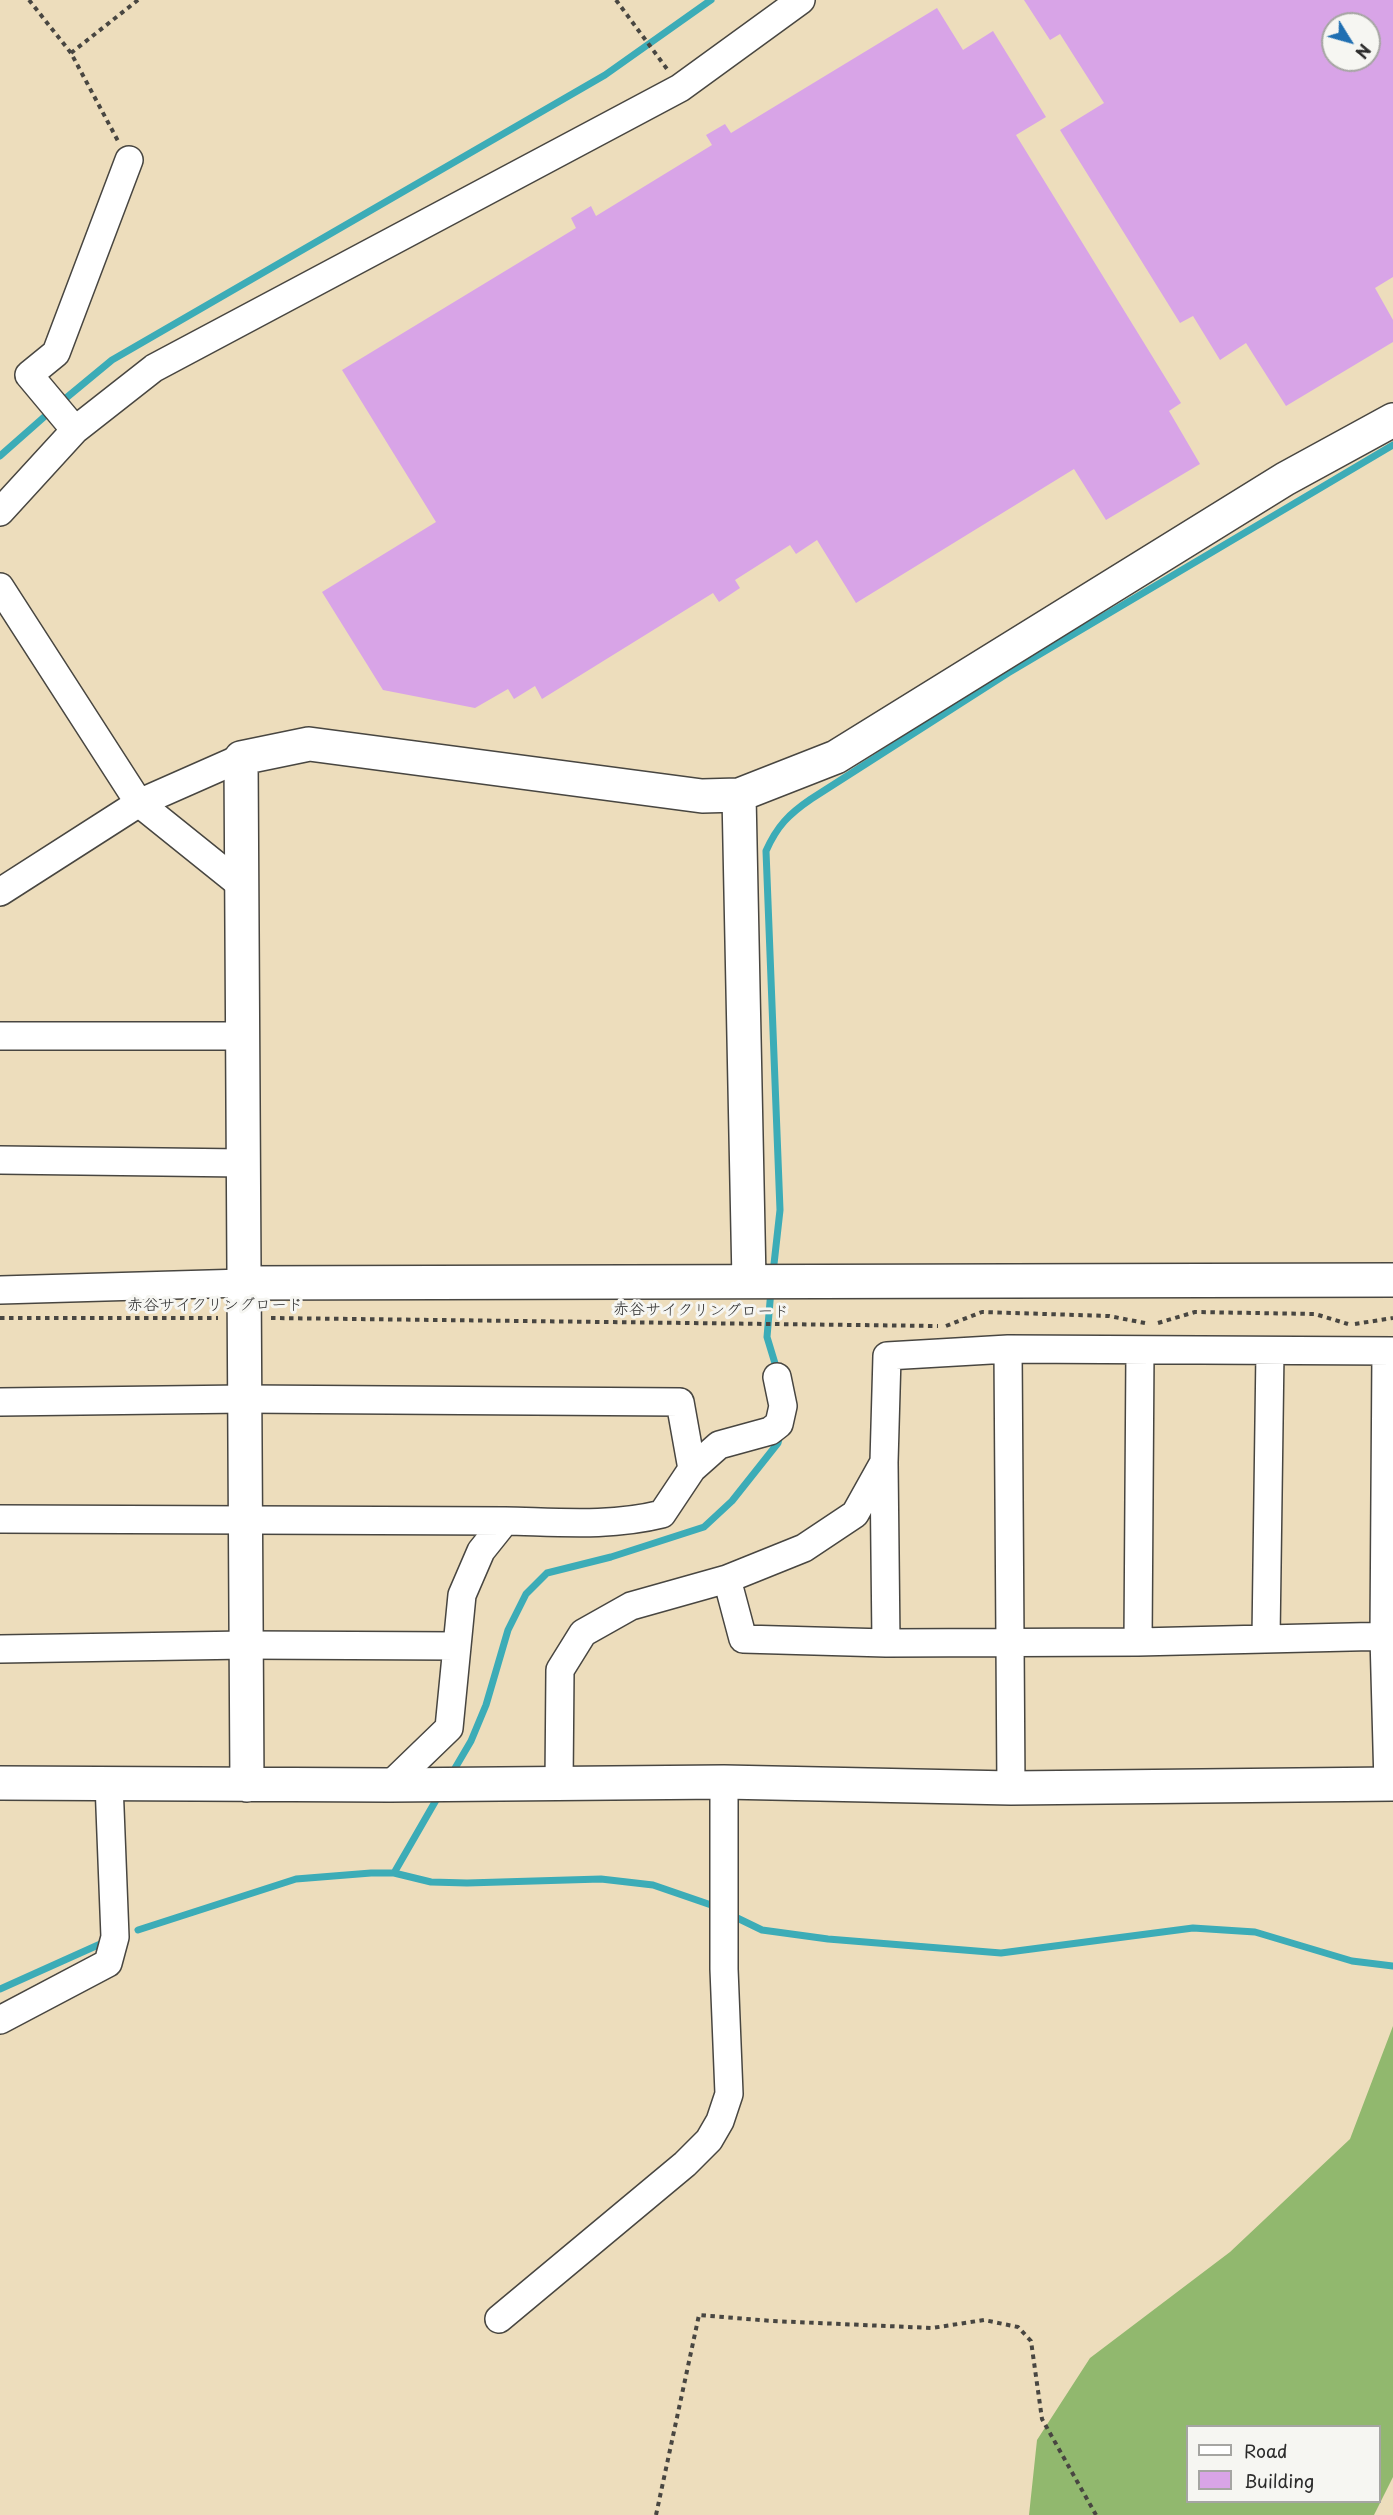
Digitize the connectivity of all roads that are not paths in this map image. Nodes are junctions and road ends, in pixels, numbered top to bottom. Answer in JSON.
{"nodes":[{"id":1,"x":801,"y":0,"type":"edge"},
{"id":2,"x":129,"y":160,"type":"road end"},
{"id":3,"x":1393,"y":420,"type":"edge"},
{"id":4,"x":75,"y":430,"type":"junction"},
{"id":5,"x":0,"y":512,"type":"edge"},
{"id":6,"x":0,"y":587,"type":"edge"},
{"id":7,"x":241,"y":758,"type":"junction"},
{"id":8,"x":739,"y":795,"type":"junction"},
{"id":9,"x":139,"y":803,"type":"junction"},
{"id":10,"x":242,"y":885,"type":"junction"},
{"id":11,"x":0,"y":891,"type":"edge"},
{"id":12,"x":242,"y":1035,"type":"junction"},
{"id":13,"x":0,"y":1036,"type":"edge"},
{"id":14,"x":0,"y":1160,"type":"edge"},
{"id":15,"x":243,"y":1163,"type":"junction"},
{"id":16,"x":1393,"y":1280,"type":"edge"},
{"id":17,"x":749,"y":1281,"type":"junction"},
{"id":18,"x":244,"y":1283,"type":"junction"},
{"id":19,"x":0,"y":1290,"type":"edge"},
{"id":20,"x":1008,"y":1349,"type":"junction"},
{"id":21,"x":1140,"y":1350,"type":"junction"},
{"id":22,"x":1270,"y":1351,"type":"junction"},
{"id":23,"x":1390,"y":1351,"type":"edge"},
{"id":24,"x":777,"y":1377,"type":"dead end"},
{"id":25,"x":244,"y":1400,"type":"junction"},
{"id":26,"x":0,"y":1402,"type":"edge"},
{"id":27,"x":884,"y":1462,"type":"junction"},
{"id":28,"x":692,"y":1469,"type":"junction"},
{"id":29,"x":245,"y":1518,"type":"junction"},
{"id":30,"x":0,"y":1519,"type":"edge"},
{"id":31,"x":505,"y":1521,"type":"junction"},
{"id":32,"x":727,"y":1579,"type":"junction"},
{"id":33,"x":1388,"y":1637,"type":"edge"},
{"id":34,"x":1266,"y":1638,"type":"junction"},
{"id":35,"x":1012,"y":1641,"type":"junction"},
{"id":36,"x":1138,"y":1642,"type":"junction"},
{"id":37,"x":886,"y":1643,"type":"junction"},
{"id":38,"x":246,"y":1645,"type":"junction"},
{"id":39,"x":457,"y":1646,"type":"junction"},
{"id":40,"x":0,"y":1649,"type":"edge"},
{"id":41,"x":724,"y":1782,"type":"junction"},
{"id":42,"x":0,"y":1783,"type":"edge"},
{"id":43,"x":109,"y":1783,"type":"junction"},
{"id":44,"x":559,"y":1784,"type":"junction"},
{"id":45,"x":1391,"y":1784,"type":"edge"},
{"id":46,"x":247,"y":1785,"type":"junction"},
{"id":47,"x":390,"y":1785,"type":"junction"},
{"id":48,"x":1011,"y":1788,"type":"junction"},
{"id":49,"x":0,"y":2020,"type":"edge"},
{"id":50,"x":499,"y":2319,"type":"dead end"}],
"edges":[{"from":1,"to":4,"type":"street"},
{"from":2,"to":4,"type":"street"},
{"from":3,"to":8,"type":"street"},
{"from":4,"to":5,"type":"street"},
{"from":6,"to":9,"type":"street"},
{"from":7,"to":8,"type":"street"},
{"from":7,"to":9,"type":"street"},
{"from":7,"to":10,"type":"street"},
{"from":8,"to":17,"type":"street"},
{"from":9,"to":10,"type":"street"},
{"from":9,"to":11,"type":"street"},
{"from":10,"to":12,"type":"street"},
{"from":12,"to":13,"type":"street"},
{"from":12,"to":15,"type":"street"},
{"from":14,"to":15,"type":"street"},
{"from":15,"to":18,"type":"street"},
{"from":16,"to":17,"type":"street"},
{"from":17,"to":18,"type":"street"},
{"from":18,"to":19,"type":"street"},
{"from":18,"to":25,"type":"street"},
{"from":20,"to":21,"type":"street"},
{"from":20,"to":27,"type":"street"},
{"from":20,"to":35,"type":"street"},
{"from":21,"to":22,"type":"street"},
{"from":21,"to":36,"type":"street"},
{"from":22,"to":23,"type":"street"},
{"from":22,"to":34,"type":"street"},
{"from":23,"to":33,"type":"street"},
{"from":24,"to":28,"type":"street"},
{"from":25,"to":26,"type":"street"},
{"from":25,"to":28,"type":"street"},
{"from":25,"to":29,"type":"street"},
{"from":27,"to":32,"type":"street"},
{"from":27,"to":37,"type":"street"},
{"from":28,"to":31,"type":"street"},
{"from":29,"to":30,"type":"street"},
{"from":29,"to":31,"type":"street"},
{"from":29,"to":38,"type":"street"},
{"from":31,"to":39,"type":"street"},
{"from":32,"to":37,"type":"street"},
{"from":32,"to":44,"type":"street"},
{"from":33,"to":34,"type":"street"},
{"from":33,"to":45,"type":"street"},
{"from":34,"to":36,"type":"street"},
{"from":35,"to":36,"type":"street"},
{"from":35,"to":37,"type":"street"},
{"from":35,"to":48,"type":"street"},
{"from":38,"to":39,"type":"street"},
{"from":38,"to":40,"type":"street"},
{"from":38,"to":46,"type":"street"},
{"from":39,"to":47,"type":"street"},
{"from":41,"to":44,"type":"street"},
{"from":41,"to":48,"type":"street"},
{"from":41,"to":50,"type":"street"},
{"from":42,"to":43,"type":"street"},
{"from":43,"to":46,"type":"street"},
{"from":43,"to":49,"type":"street"},
{"from":44,"to":47,"type":"street"},
{"from":45,"to":48,"type":"street"},
{"from":46,"to":47,"type":"street"}]}
